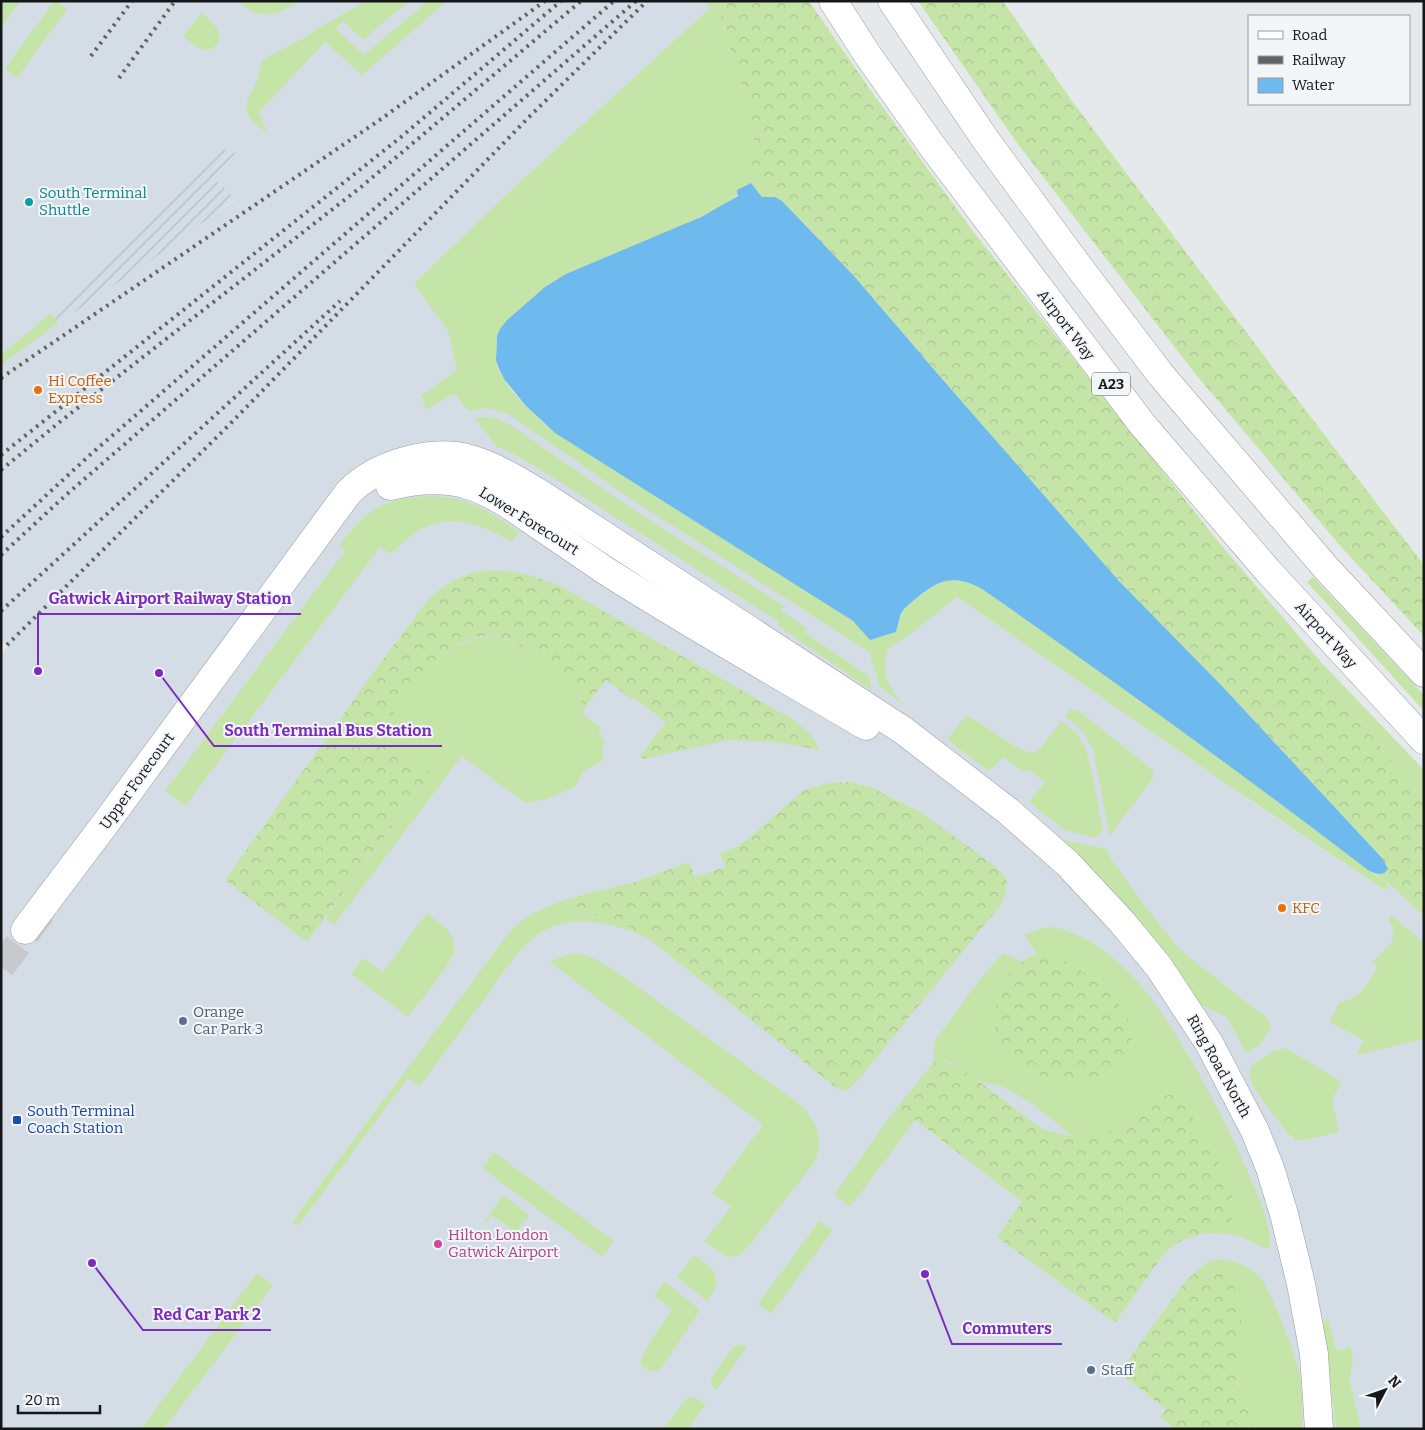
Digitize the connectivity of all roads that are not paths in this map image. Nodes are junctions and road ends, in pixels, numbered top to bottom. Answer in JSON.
{"nodes":[{"id":1,"x":833,"y":1,"type":"edge"},
{"id":2,"x":892,"y":1,"type":"edge"},
{"id":3,"x":390,"y":486,"type":"dead end"},
{"id":4,"x":1424,"y":674,"type":"edge"},
{"id":5,"x":1424,"y":740,"type":"edge"},
{"id":6,"x":971,"y":783,"type":"junction"},
{"id":7,"x":25,"y":930,"type":"tunnel mouth"},
{"id":8,"x":1319,"y":1429,"type":"edge"}],
"edges":[{"from":1,"to":5,"type":"main road","name":"Airport Way","number":"A23"},
{"from":2,"to":4,"type":"main road"},
{"from":3,"to":6,"type":"main road","name":"Lower Forecourt"},
{"from":6,"to":7,"type":"main road","name":"Upper Forecourt"},
{"from":6,"to":8,"type":"main road","name":"Ring Road North"}]}
